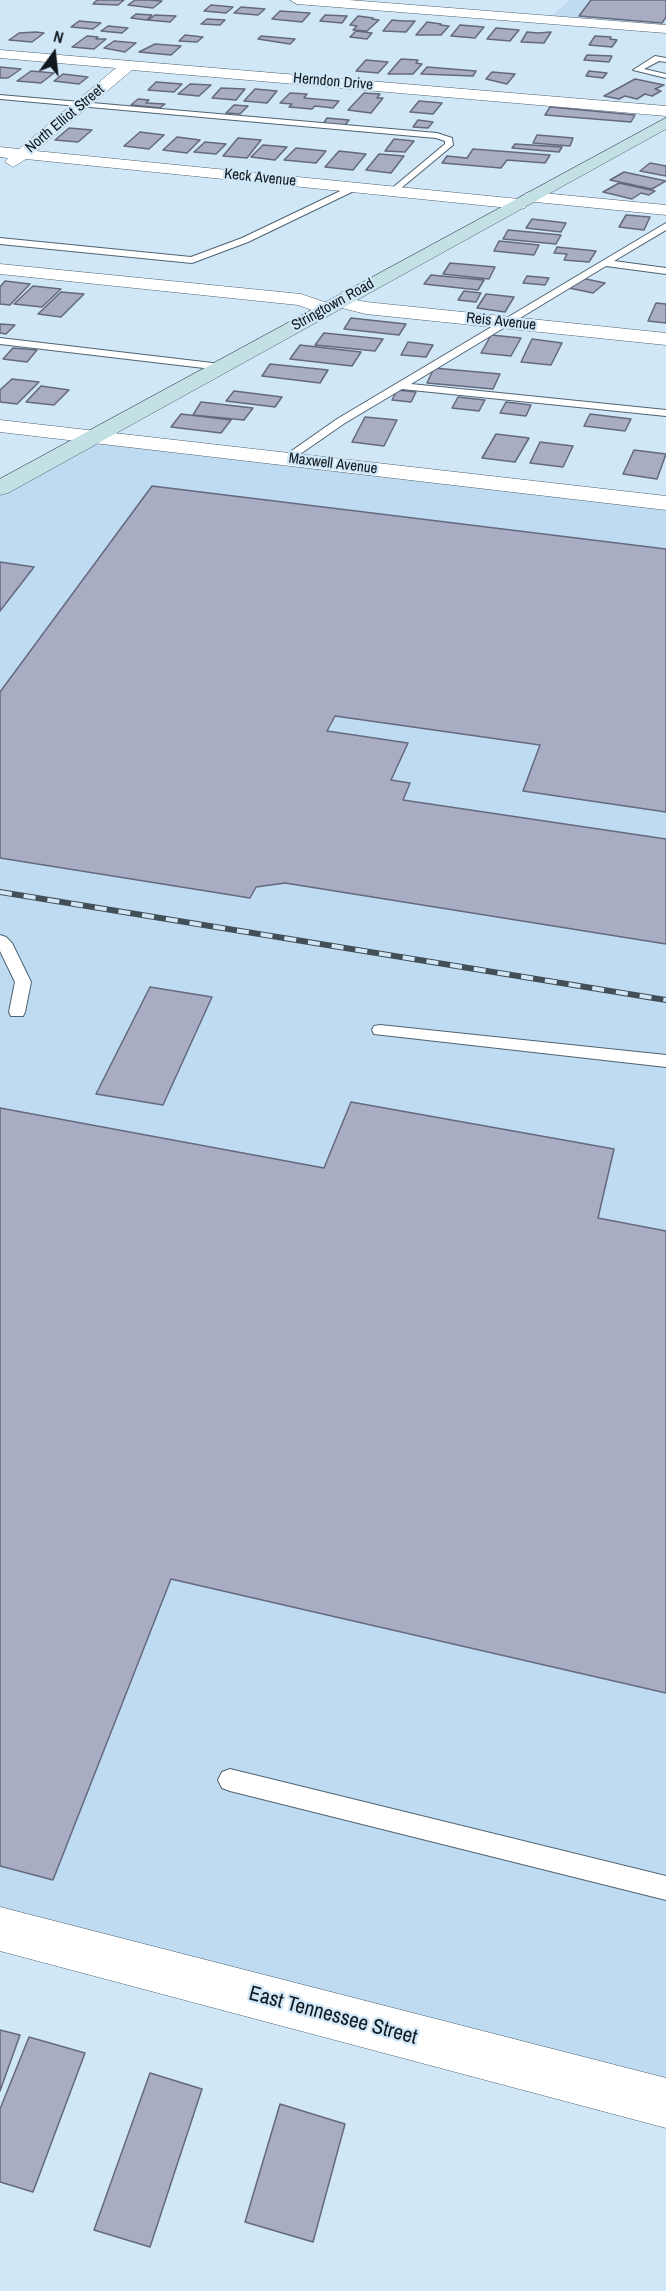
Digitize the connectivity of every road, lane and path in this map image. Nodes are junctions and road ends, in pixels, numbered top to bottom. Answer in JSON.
{"nodes":[{"id":1,"x":297,"y":0,"type":"edge"},
{"id":2,"x":306,"y":0,"type":"edge"},
{"id":3,"x":552,"y":6,"type":"dead end"},
{"id":4,"x":538,"y":19,"type":"junction"},
{"id":5,"x":666,"y":29,"type":"edge"},
{"id":6,"x":0,"y":54,"type":"edge"},
{"id":7,"x":666,"y":60,"type":"edge"},
{"id":8,"x":129,"y":65,"type":"junction"},
{"id":9,"x":666,"y":76,"type":"edge"},
{"id":10,"x":0,"y":97,"type":"edge"},
{"id":11,"x":81,"y":105,"type":"junction"},
{"id":12,"x":666,"y":111,"type":"edge"},
{"id":13,"x":666,"y":123,"type":"edge"},
{"id":14,"x":0,"y":152,"type":"edge"},
{"id":15,"x":23,"y":154,"type":"junction"},
{"id":16,"x":0,"y":173,"type":"edge"},
{"id":17,"x":355,"y":187,"type":"junction"},
{"id":18,"x":394,"y":191,"type":"junction"},
{"id":19,"x":525,"y":200,"type":"junction"},
{"id":20,"x":666,"y":210,"type":"edge"},
{"id":21,"x":666,"y":226,"type":"edge"},
{"id":22,"x":0,"y":242,"type":"edge"},
{"id":23,"x":605,"y":263,"type":"junction"},
{"id":24,"x":0,"y":268,"type":"edge"},
{"id":25,"x":666,"y":271,"type":"edge"},
{"id":26,"x":349,"y":296,"type":"junction"},
{"id":27,"x":326,"y":309,"type":"junction"},
{"id":28,"x":507,"y":323,"type":"junction"},
{"id":29,"x":666,"y":339,"type":"edge"},
{"id":30,"x":0,"y":341,"type":"edge"},
{"id":31,"x":221,"y":367,"type":"junction"},
{"id":32,"x":402,"y":386,"type":"junction"},
{"id":33,"x":666,"y":413,"type":"edge"},
{"id":34,"x":0,"y":426,"type":"edge"},
{"id":35,"x":94,"y":437,"type":"junction"},
{"id":36,"x":286,"y":459,"type":"junction"},
{"id":37,"x":0,"y":488,"type":"edge"},
{"id":38,"x":666,"y":503,"type":"edge"},
{"id":39,"x":0,"y":940,"type":"edge"},
{"id":40,"x":17,"y":1012,"type":"dead end"},
{"id":41,"x":380,"y":1030,"type":"dead end"},
{"id":42,"x":666,"y":1061,"type":"edge"},
{"id":43,"x":230,"y":1780,"type":"dead end"},
{"id":44,"x":666,"y":1888,"type":"edge"},
{"id":45,"x":0,"y":1929,"type":"edge"},
{"id":46,"x":666,"y":2103,"type":"edge"}],
"edges":[{"from":1,"to":2,"type":"street"},
{"from":2,"to":4,"type":"street"},
{"from":3,"to":4,"type":"street"},
{"from":4,"to":5,"type":"street"},
{"from":6,"to":8,"type":"street","name":"Herndon Drive"},
{"from":7,"to":9,"type":"lane"},
{"from":8,"to":11,"type":"street","name":"North Elliot Street"},
{"from":8,"to":12,"type":"street","name":"Herndon Drive"},
{"from":10,"to":11,"type":"lane"},
{"from":11,"to":15,"type":"street","name":"North Elliot Street"},
{"from":11,"to":18,"type":"lane"},
{"from":13,"to":19,"type":"main road","name":"Stringtown Road"},
{"from":14,"to":15,"type":"street","name":"Keck Avenue"},
{"from":15,"to":16,"type":"street","name":"North Elliot Street"},
{"from":15,"to":17,"type":"street","name":"Keck Avenue"},
{"from":17,"to":18,"type":"street","name":"Keck Avenue"},
{"from":17,"to":22,"type":"lane"},
{"from":18,"to":19,"type":"street","name":"Keck Avenue"},
{"from":19,"to":20,"type":"street","name":"Keck Avenue"},
{"from":19,"to":26,"type":"main road","name":"Stringtown Road"},
{"from":21,"to":23,"type":"lane"},
{"from":23,"to":25,"type":"lane"},
{"from":23,"to":28,"type":"lane"},
{"from":24,"to":27,"type":"street"},
{"from":26,"to":27,"type":"main road","name":"Stringtown Road"},
{"from":26,"to":28,"type":"street","name":"Reis Avenue"},
{"from":27,"to":31,"type":"main road","name":"Stringtown Road"},
{"from":28,"to":29,"type":"street","name":"Reis Avenue"},
{"from":28,"to":32,"type":"lane"},
{"from":30,"to":31,"type":"lane"},
{"from":31,"to":35,"type":"main road","name":"Stringtown Road"},
{"from":32,"to":33,"type":"lane"},
{"from":32,"to":36,"type":"lane"},
{"from":34,"to":35,"type":"street","name":"Maxwell Avenue"},
{"from":35,"to":36,"type":"street","name":"Maxwell Avenue"},
{"from":35,"to":37,"type":"main road","name":"Stringtown Road"},
{"from":36,"to":38,"type":"street","name":"Maxwell Avenue"},
{"from":39,"to":40,"type":"lane"},
{"from":41,"to":42,"type":"lane"},
{"from":43,"to":44,"type":"lane"},
{"from":45,"to":46,"type":"street","name":"East Tennessee Street"}]}
